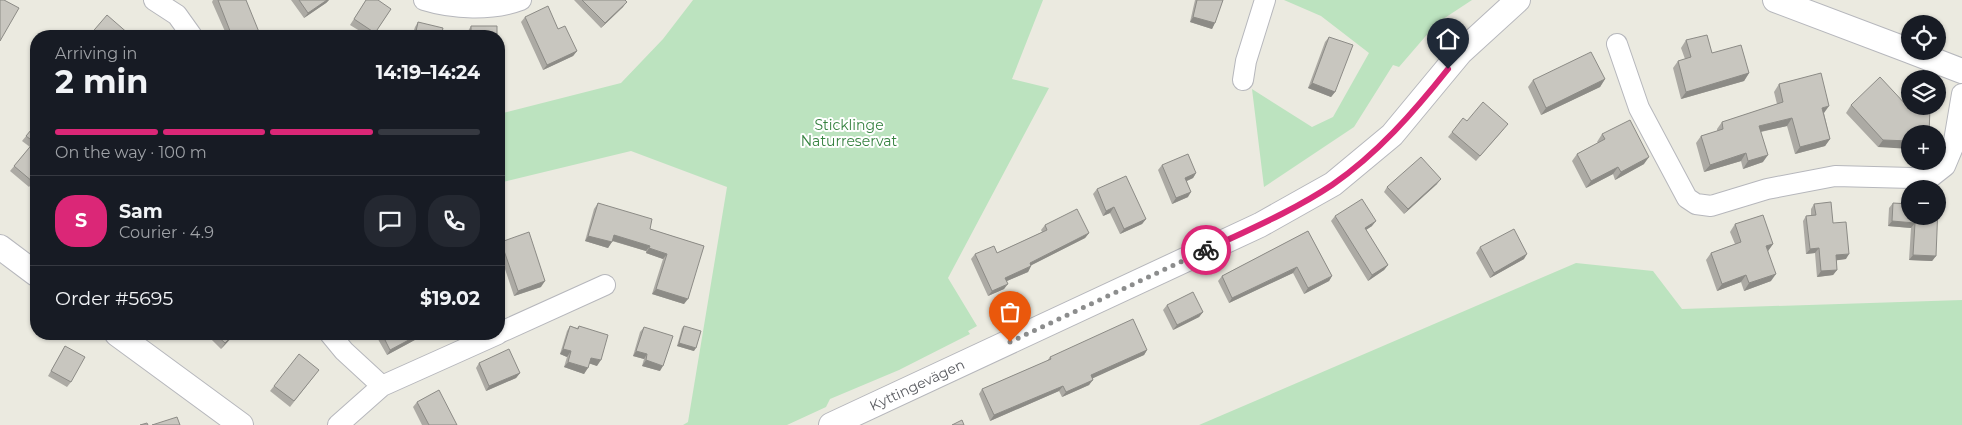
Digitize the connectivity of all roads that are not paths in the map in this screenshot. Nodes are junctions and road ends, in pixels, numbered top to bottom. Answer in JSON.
{"nodes":[{"id":1,"x":424,"y":0,"type":"edge"},
{"id":2,"x":520,"y":0,"type":"edge"},
{"id":3,"x":1264,"y":0,"type":"edge"},
{"id":4,"x":1518,"y":0,"type":"edge"},
{"id":5,"x":1775,"y":0,"type":"edge"},
{"id":6,"x":162,"y":2,"type":"edge"},
{"id":7,"x":188,"y":30,"type":"edge"},
{"id":8,"x":1617,"y":44,"type":"dead end"},
{"id":9,"x":1901,"y":48,"type":"edge"},
{"id":10,"x":1933,"y":60,"type":"edge"},
{"id":11,"x":1962,"y":71,"type":"edge"},
{"id":12,"x":1243,"y":80,"type":"dead end"},
{"id":13,"x":1962,"y":94,"type":"edge"},
{"id":14,"x":0,"y":247,"type":"edge"},
{"id":15,"x":30,"y":270,"type":"edge"},
{"id":16,"x":605,"y":285,"type":"dead end"},
{"id":17,"x":505,"y":331,"type":"edge"},
{"id":18,"x":125,"y":340,"type":"edge"},
{"id":19,"x":335,"y":340,"type":"edge"},
{"id":20,"x":485,"y":340,"type":"edge"},
{"id":21,"x":382,"y":386,"type":"junction"},
{"id":22,"x":239,"y":424,"type":"edge"},
{"id":23,"x":338,"y":425,"type":"edge"},
{"id":24,"x":831,"y":425,"type":"edge"}],
"edges":[{"from":1,"to":2,"type":"street"},
{"from":3,"to":12,"type":"street"},
{"from":4,"to":24,"type":"street","name":"Kyttingevägen"},
{"from":5,"to":9,"type":"street"},
{"from":6,"to":7,"type":"street"},
{"from":8,"to":13,"type":"street"},
{"from":10,"to":11,"type":"street"},
{"from":14,"to":15,"type":"street"},
{"from":16,"to":17,"type":"street"},
{"from":18,"to":22,"type":"street"},
{"from":19,"to":21,"type":"street"},
{"from":20,"to":21,"type":"street"},
{"from":21,"to":23,"type":"street"}]}
